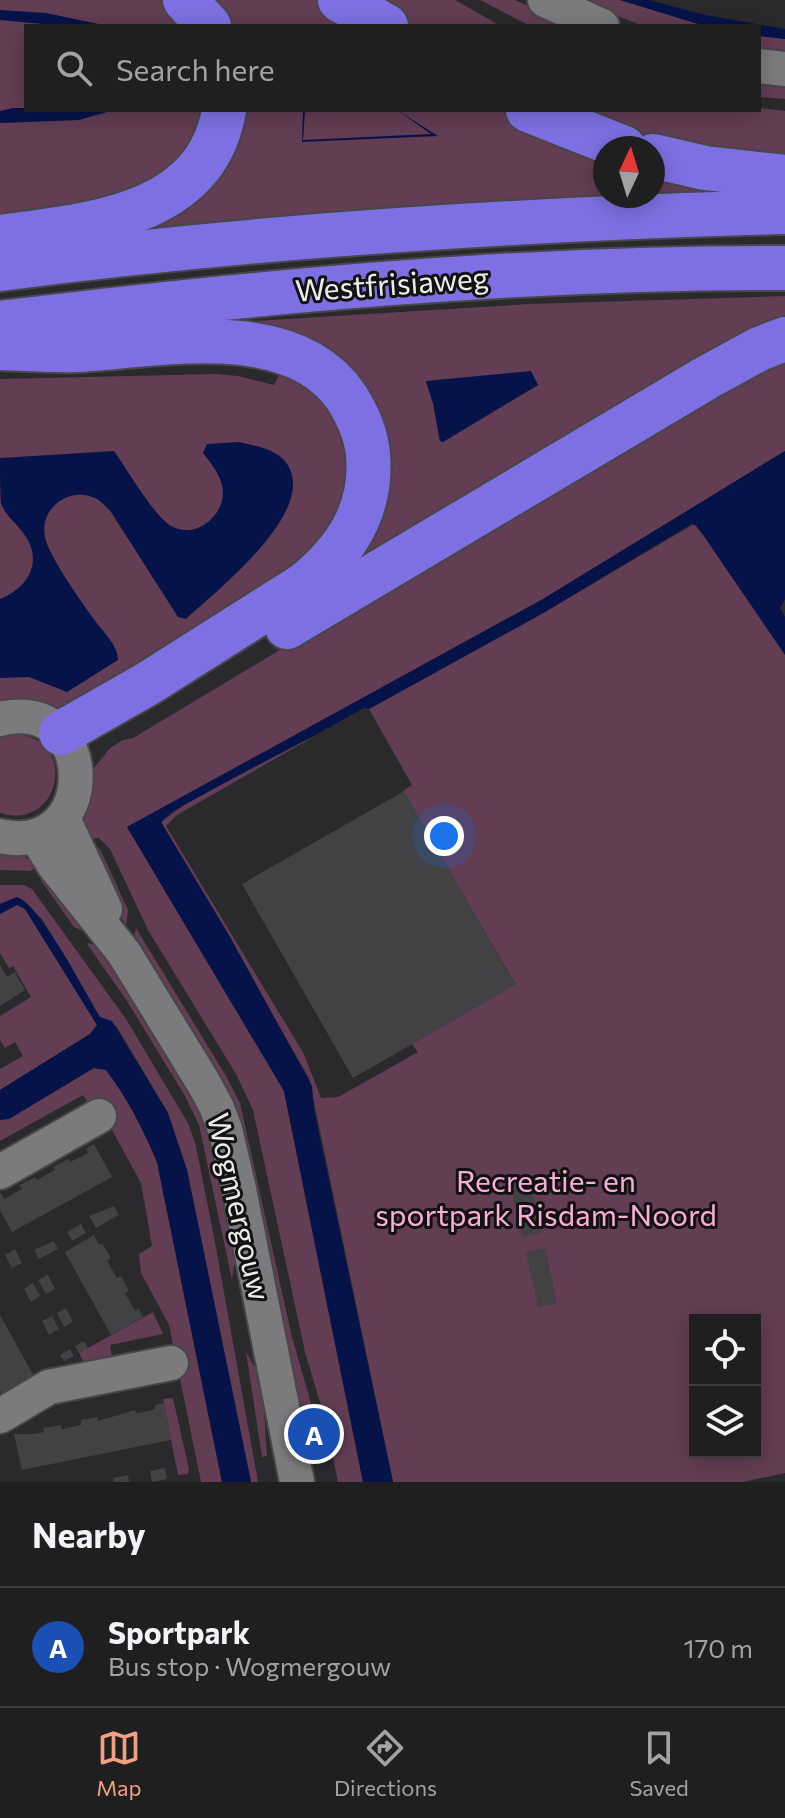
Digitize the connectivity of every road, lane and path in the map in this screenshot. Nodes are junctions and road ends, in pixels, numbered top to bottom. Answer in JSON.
{"nodes":[{"id":1,"x":185,"y":0,"type":"edge"},
{"id":2,"x":340,"y":0,"type":"edge"},
{"id":3,"x":545,"y":0,"type":"edge"},
{"id":4,"x":207,"y":24,"type":"edge"},
{"id":5,"x":382,"y":24,"type":"edge"},
{"id":6,"x":598,"y":24,"type":"edge"},
{"id":7,"x":761,"y":66,"type":"edge"},
{"id":8,"x":785,"y":69,"type":"edge"},
{"id":9,"x":223,"y":112,"type":"edge"},
{"id":10,"x":533,"y":112,"type":"edge"},
{"id":11,"x":594,"y":136,"type":"edge"},
{"id":12,"x":665,"y":159,"type":"edge"},
{"id":13,"x":785,"y":177,"type":"edge"},
{"id":14,"x":785,"y":212,"type":"edge"},
{"id":15,"x":0,"y":237,"type":"edge"},
{"id":16,"x":785,"y":268,"type":"edge"},
{"id":17,"x":0,"y":269,"type":"edge"},
{"id":18,"x":0,"y":323,"type":"edge"},
{"id":19,"x":785,"y":339,"type":"edge"},
{"id":20,"x":0,"y":348,"type":"edge"},
{"id":21,"x":0,"y":719,"type":"edge"},
{"id":22,"x":68,"y":746,"type":"junction"},
{"id":23,"x":50,"y":827,"type":"junction"},
{"id":24,"x":0,"y":836,"type":"edge"},
{"id":25,"x":99,"y":1116,"type":"dead end"},
{"id":26,"x":0,"y":1172,"type":"edge"},
{"id":27,"x":171,"y":1363,"type":"dead end"},
{"id":28,"x":0,"y":1416,"type":"edge"},
{"id":29,"x":297,"y":1482,"type":"edge"}],
"edges":[{"from":1,"to":4,"type":"highway"},
{"from":2,"to":5,"type":"highway"},
{"from":3,"to":6,"type":"street"},
{"from":7,"to":8,"type":"street"},
{"from":9,"to":15,"type":"highway"},
{"from":10,"to":11,"type":"highway"},
{"from":12,"to":13,"type":"highway"},
{"from":14,"to":17,"type":"highway","name":"Westfrisiaweg"},
{"from":16,"to":18,"type":"highway","name":"Westfrisiaweg"},
{"from":19,"to":22,"type":"highway"},
{"from":20,"to":22,"type":"highway"},
{"from":21,"to":22,"type":"street"},
{"from":22,"to":23,"type":"street"},
{"from":23,"to":24,"type":"street"},
{"from":23,"to":29,"type":"street","name":"Wogmergouw"},
{"from":25,"to":26,"type":"street"},
{"from":27,"to":28,"type":"street"}]}
